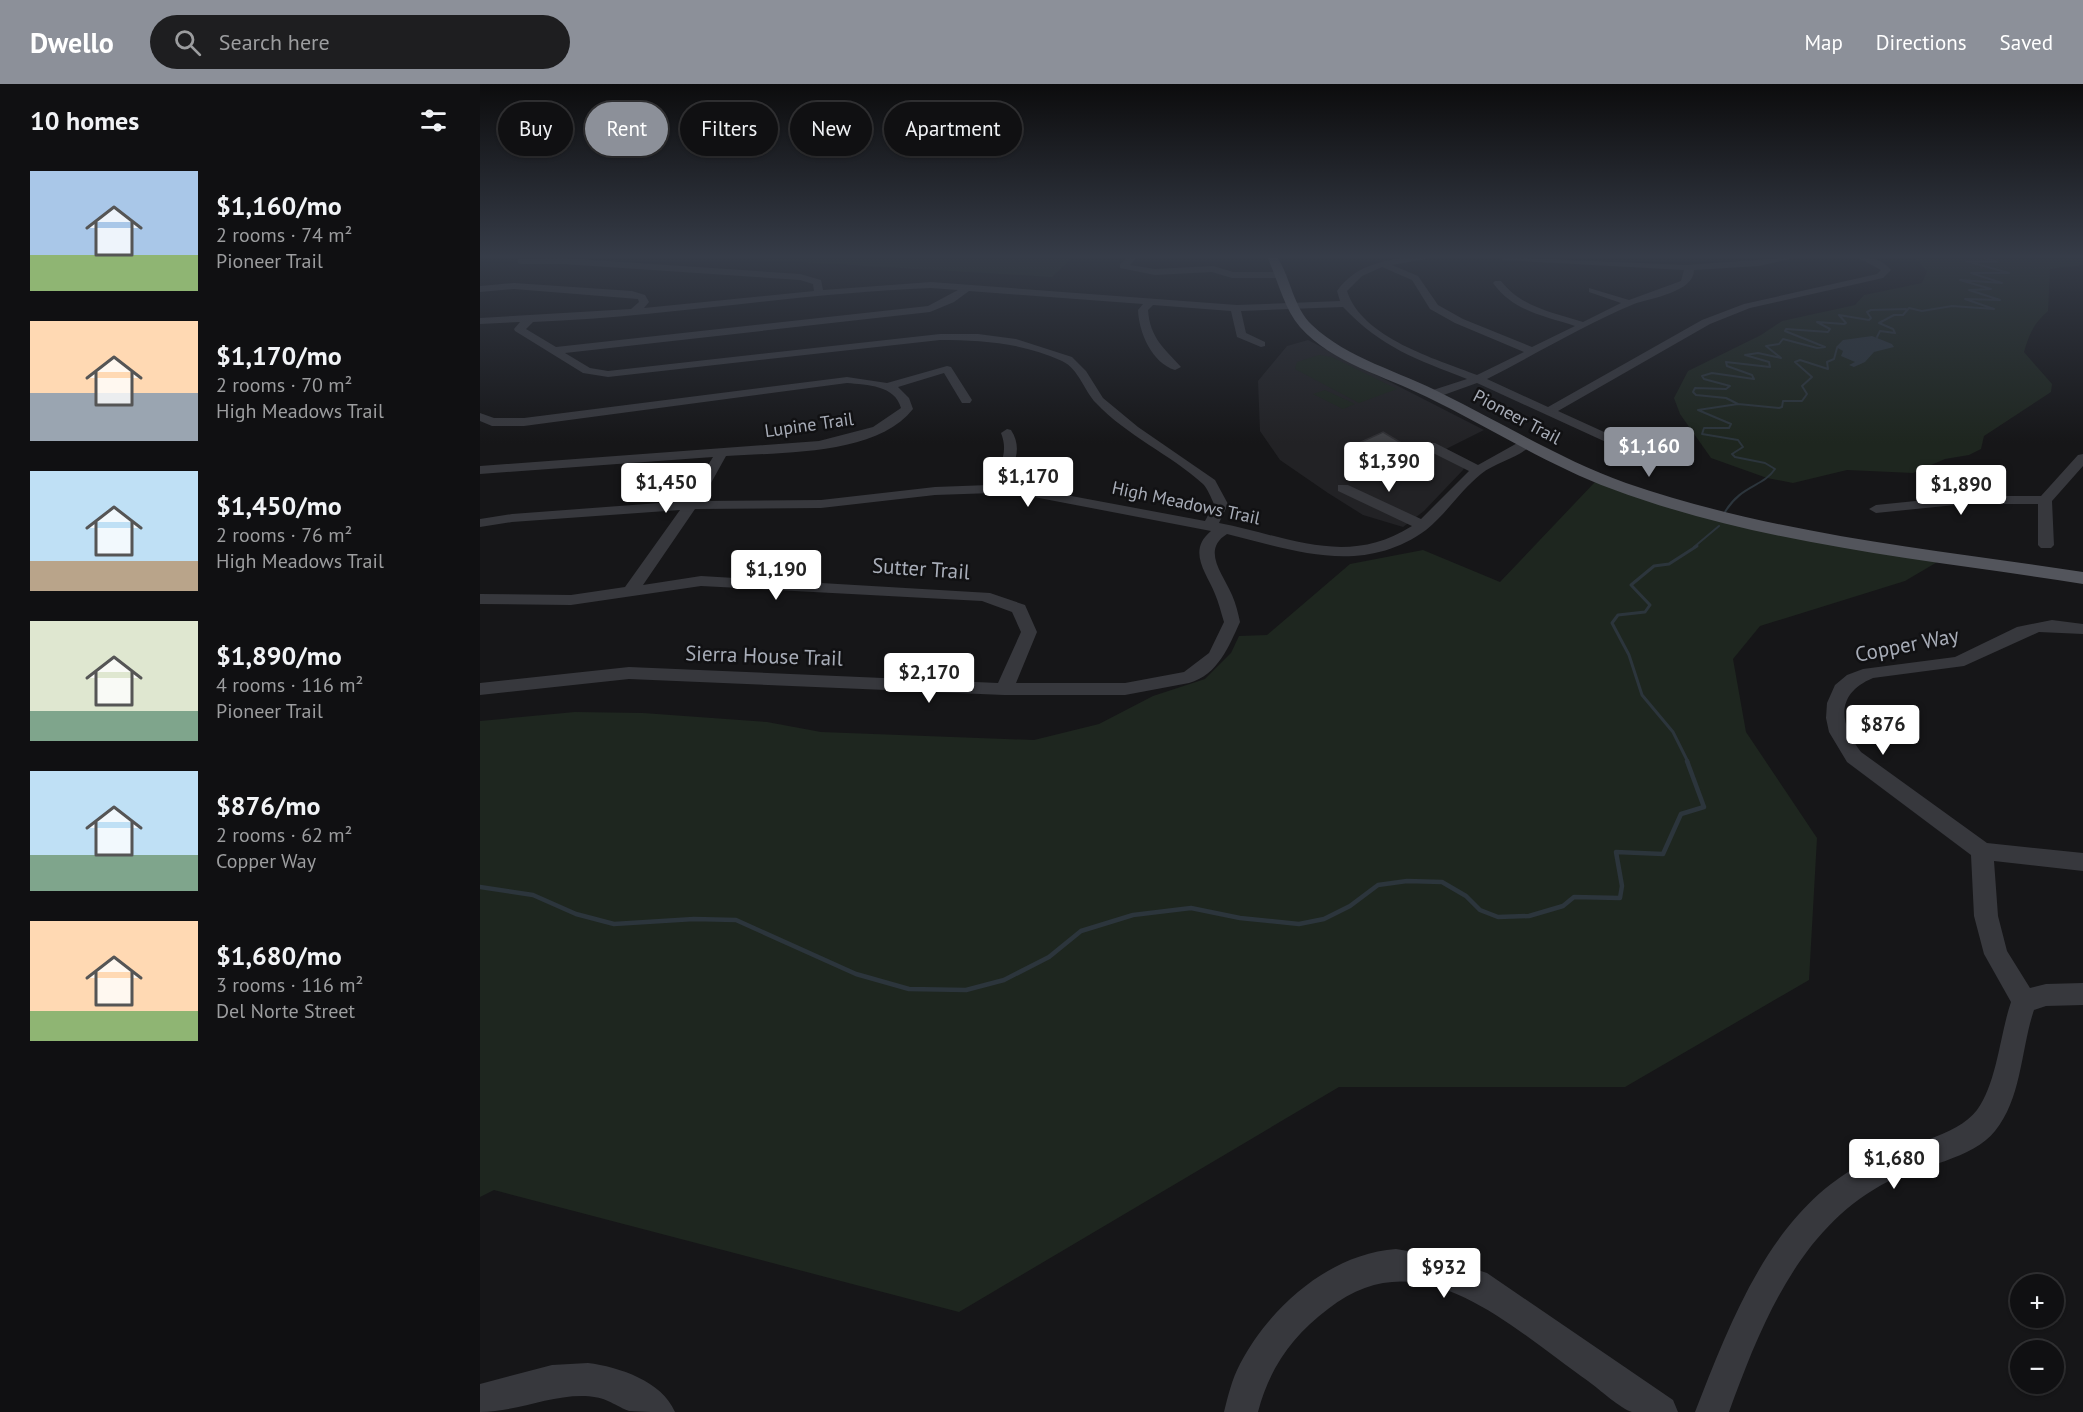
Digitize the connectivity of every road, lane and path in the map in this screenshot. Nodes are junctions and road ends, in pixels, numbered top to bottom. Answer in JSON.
{"nodes":[{"id":1,"x":541,"y":319,"type":"edge"},
{"id":2,"x":840,"y":319,"type":"edge"},
{"id":3,"x":1144,"y":319,"type":"edge"},
{"id":4,"x":1237,"y":319,"type":"edge"},
{"id":5,"x":1300,"y":319,"type":"edge"},
{"id":6,"x":1360,"y":319,"type":"edge"},
{"id":7,"x":1455,"y":319,"type":"edge"},
{"id":8,"x":1565,"y":319,"type":"edge"},
{"id":9,"x":1595,"y":319,"type":"edge"},
{"id":10,"x":1714,"y":319,"type":"edge"},
{"id":11,"x":529,"y":320,"type":"junction"},
{"id":12,"x":480,"y":321,"type":"edge"},
{"id":13,"x":1582,"y":325,"type":"junction"},
{"id":14,"x":1261,"y":344,"type":"dead end"},
{"id":15,"x":551,"y":351,"type":"junction"},
{"id":16,"x":1534,"y":352,"type":"junction"},
{"id":17,"x":1175,"y":367,"type":"dead end"},
{"id":18,"x":1478,"y":379,"type":"junction"},
{"id":19,"x":888,"y":386,"type":"junction"},
{"id":20,"x":1434,"y":394,"type":"junction"},
{"id":21,"x":966,"y":400,"type":"dead end"},
{"id":22,"x":1547,"y":412,"type":"junction"},
{"id":23,"x":480,"y":417,"type":"edge"},
{"id":24,"x":1007,"y":433,"type":"dead end"},
{"id":25,"x":1526,"y":444,"type":"junction"},
{"id":26,"x":1430,"y":446,"type":"dead end"},
{"id":27,"x":722,"y":452,"type":"junction"},
{"id":28,"x":2083,"y":458,"type":"edge"},
{"id":29,"x":1654,"y":460,"type":"dead end"},
{"id":30,"x":480,"y":470,"type":"edge"},
{"id":31,"x":1478,"y":470,"type":"junction"},
{"id":32,"x":1343,"y":488,"type":"dead end"},
{"id":33,"x":993,"y":489,"type":"junction"},
{"id":34,"x":2045,"y":500,"type":"junction"},
{"id":35,"x":692,"y":505,"type":"junction"},
{"id":36,"x":1876,"y":509,"type":"dead end"},
{"id":37,"x":480,"y":523,"type":"edge"},
{"id":38,"x":1423,"y":525,"type":"junction"},
{"id":39,"x":1217,"y":527,"type":"junction"},
{"id":40,"x":2046,"y":544,"type":"dead end"},
{"id":41,"x":2083,"y":578,"type":"edge"},
{"id":42,"x":632,"y":589,"type":"junction"},
{"id":43,"x":480,"y":599,"type":"edge"},
{"id":44,"x":2083,"y":629,"type":"edge"},
{"id":45,"x":480,"y":689,"type":"edge"},
{"id":46,"x":1004,"y":689,"type":"junction"},
{"id":47,"x":1982,"y":851,"type":"junction"},
{"id":48,"x":2083,"y":862,"type":"edge"},
{"id":49,"x":2083,"y":994,"type":"edge"},
{"id":50,"x":2024,"y":1001,"type":"junction"},
{"id":51,"x":480,"y":1401,"type":"edge"},
{"id":52,"x":658,"y":1412,"type":"edge"},
{"id":53,"x":1241,"y":1412,"type":"edge"},
{"id":54,"x":1662,"y":1412,"type":"edge"},
{"id":55,"x":1712,"y":1412,"type":"edge"}],
"edges":[{"from":1,"to":11,"type":"street"},
{"from":2,"to":15,"type":"street"},
{"from":3,"to":17,"type":"street"},
{"from":4,"to":14,"type":"street"},
{"from":5,"to":20,"type":"main road","name":"Pioneer Trail"},
{"from":6,"to":18,"type":"street"},
{"from":7,"to":16,"type":"street"},
{"from":8,"to":13,"type":"street"},
{"from":9,"to":13,"type":"street"},
{"from":10,"to":22,"type":"street"},
{"from":11,"to":12,"type":"street"},
{"from":11,"to":15,"type":"street"},
{"from":13,"to":16,"type":"street"},
{"from":15,"to":39,"type":"street"},
{"from":16,"to":18,"type":"street"},
{"from":18,"to":20,"type":"street"},
{"from":18,"to":22,"type":"street"},
{"from":19,"to":21,"type":"street"},
{"from":19,"to":23,"type":"street","name":"Lupine Trail"},
{"from":19,"to":27,"type":"street","name":"Lupine Trail"},
{"from":20,"to":25,"type":"main road","name":"Pioneer Trail"},
{"from":22,"to":29,"type":"street"},
{"from":24,"to":33,"type":"street"},
{"from":25,"to":31,"type":"street","name":"High Meadows Trail"},
{"from":25,"to":41,"type":"main road","name":"Pioneer Trail"},
{"from":26,"to":31,"type":"street"},
{"from":27,"to":30,"type":"street","name":"Lupine Trail"},
{"from":27,"to":35,"type":"street"},
{"from":28,"to":34,"type":"street"},
{"from":31,"to":38,"type":"street","name":"High Meadows Trail"},
{"from":32,"to":38,"type":"street"},
{"from":33,"to":35,"type":"street","name":"High Meadows Trail"},
{"from":33,"to":39,"type":"street","name":"High Meadows Trail"},
{"from":34,"to":36,"type":"street"},
{"from":34,"to":40,"type":"street"},
{"from":35,"to":37,"type":"street","name":"High Meadows Trail"},
{"from":35,"to":42,"type":"street"},
{"from":38,"to":39,"type":"street","name":"High Meadows Trail"},
{"from":39,"to":46,"type":"street","name":"Sierra House Trail"},
{"from":42,"to":43,"type":"street","name":"Sutter Trail"},
{"from":42,"to":46,"type":"street","name":"Sutter Trail"},
{"from":44,"to":47,"type":"street","name":"Copper Way"},
{"from":45,"to":46,"type":"street","name":"Sierra House Trail"},
{"from":47,"to":48,"type":"street"},
{"from":47,"to":50,"type":"street"},
{"from":49,"to":50,"type":"street"},
{"from":50,"to":55,"type":"street"},
{"from":51,"to":52,"type":"street"},
{"from":53,"to":54,"type":"street"}]}
